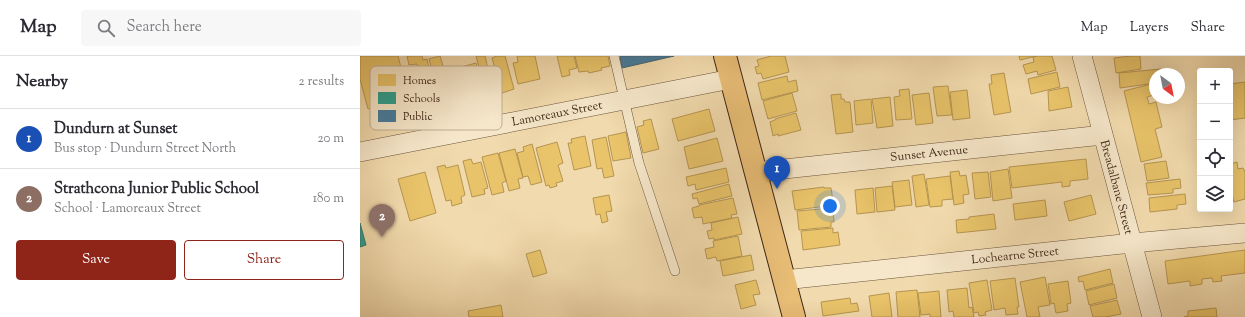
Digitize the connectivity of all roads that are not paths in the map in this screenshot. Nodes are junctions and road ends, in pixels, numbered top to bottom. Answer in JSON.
{"nodes":[{"id":1,"x":614,"y":56,"type":"edge"},
{"id":2,"x":725,"y":56,"type":"edge"},
{"id":3,"x":1082,"y":56,"type":"edge"},
{"id":4,"x":731,"y":79,"type":"junction"},
{"id":5,"x":626,"y":100,"type":"junction"},
{"id":6,"x":502,"y":124,"type":"edge"},
{"id":7,"x":473,"y":130,"type":"edge"},
{"id":8,"x":1103,"y":135,"type":"junction"},
{"id":9,"x":360,"y":152,"type":"edge"},
{"id":10,"x":756,"y":172,"type":"junction"},
{"id":11,"x":1245,"y":233,"type":"edge"},
{"id":12,"x":1132,"y":242,"type":"junction"},
{"id":13,"x":674,"y":271,"type":"dead end"},
{"id":14,"x":784,"y":280,"type":"junction"},
{"id":15,"x":794,"y":317,"type":"edge"},
{"id":16,"x":1152,"y":317,"type":"edge"}],
"edges":[{"from":1,"to":5,"type":"lane"},
{"from":2,"to":4,"type":"main road"},
{"from":3,"to":8,"type":"street","name":"Breadalbane Street"},
{"from":4,"to":5,"type":"street","name":"Lamoreaux Street"},
{"from":4,"to":10,"type":"main road"},
{"from":5,"to":6,"type":"street","name":"Lamoreaux Street"},
{"from":5,"to":13,"type":"lane"},
{"from":7,"to":9,"type":"street","name":"Lamoreaux Street"},
{"from":8,"to":10,"type":"street","name":"Sunset Avenue"},
{"from":8,"to":12,"type":"street","name":"Breadalbane Street"},
{"from":10,"to":14,"type":"main road"},
{"from":11,"to":12,"type":"street","name":"Lochearne Street"},
{"from":12,"to":14,"type":"street","name":"Lochearne Street"},
{"from":12,"to":16,"type":"street","name":"Breadalbane Street"},
{"from":14,"to":15,"type":"main road"}]}
